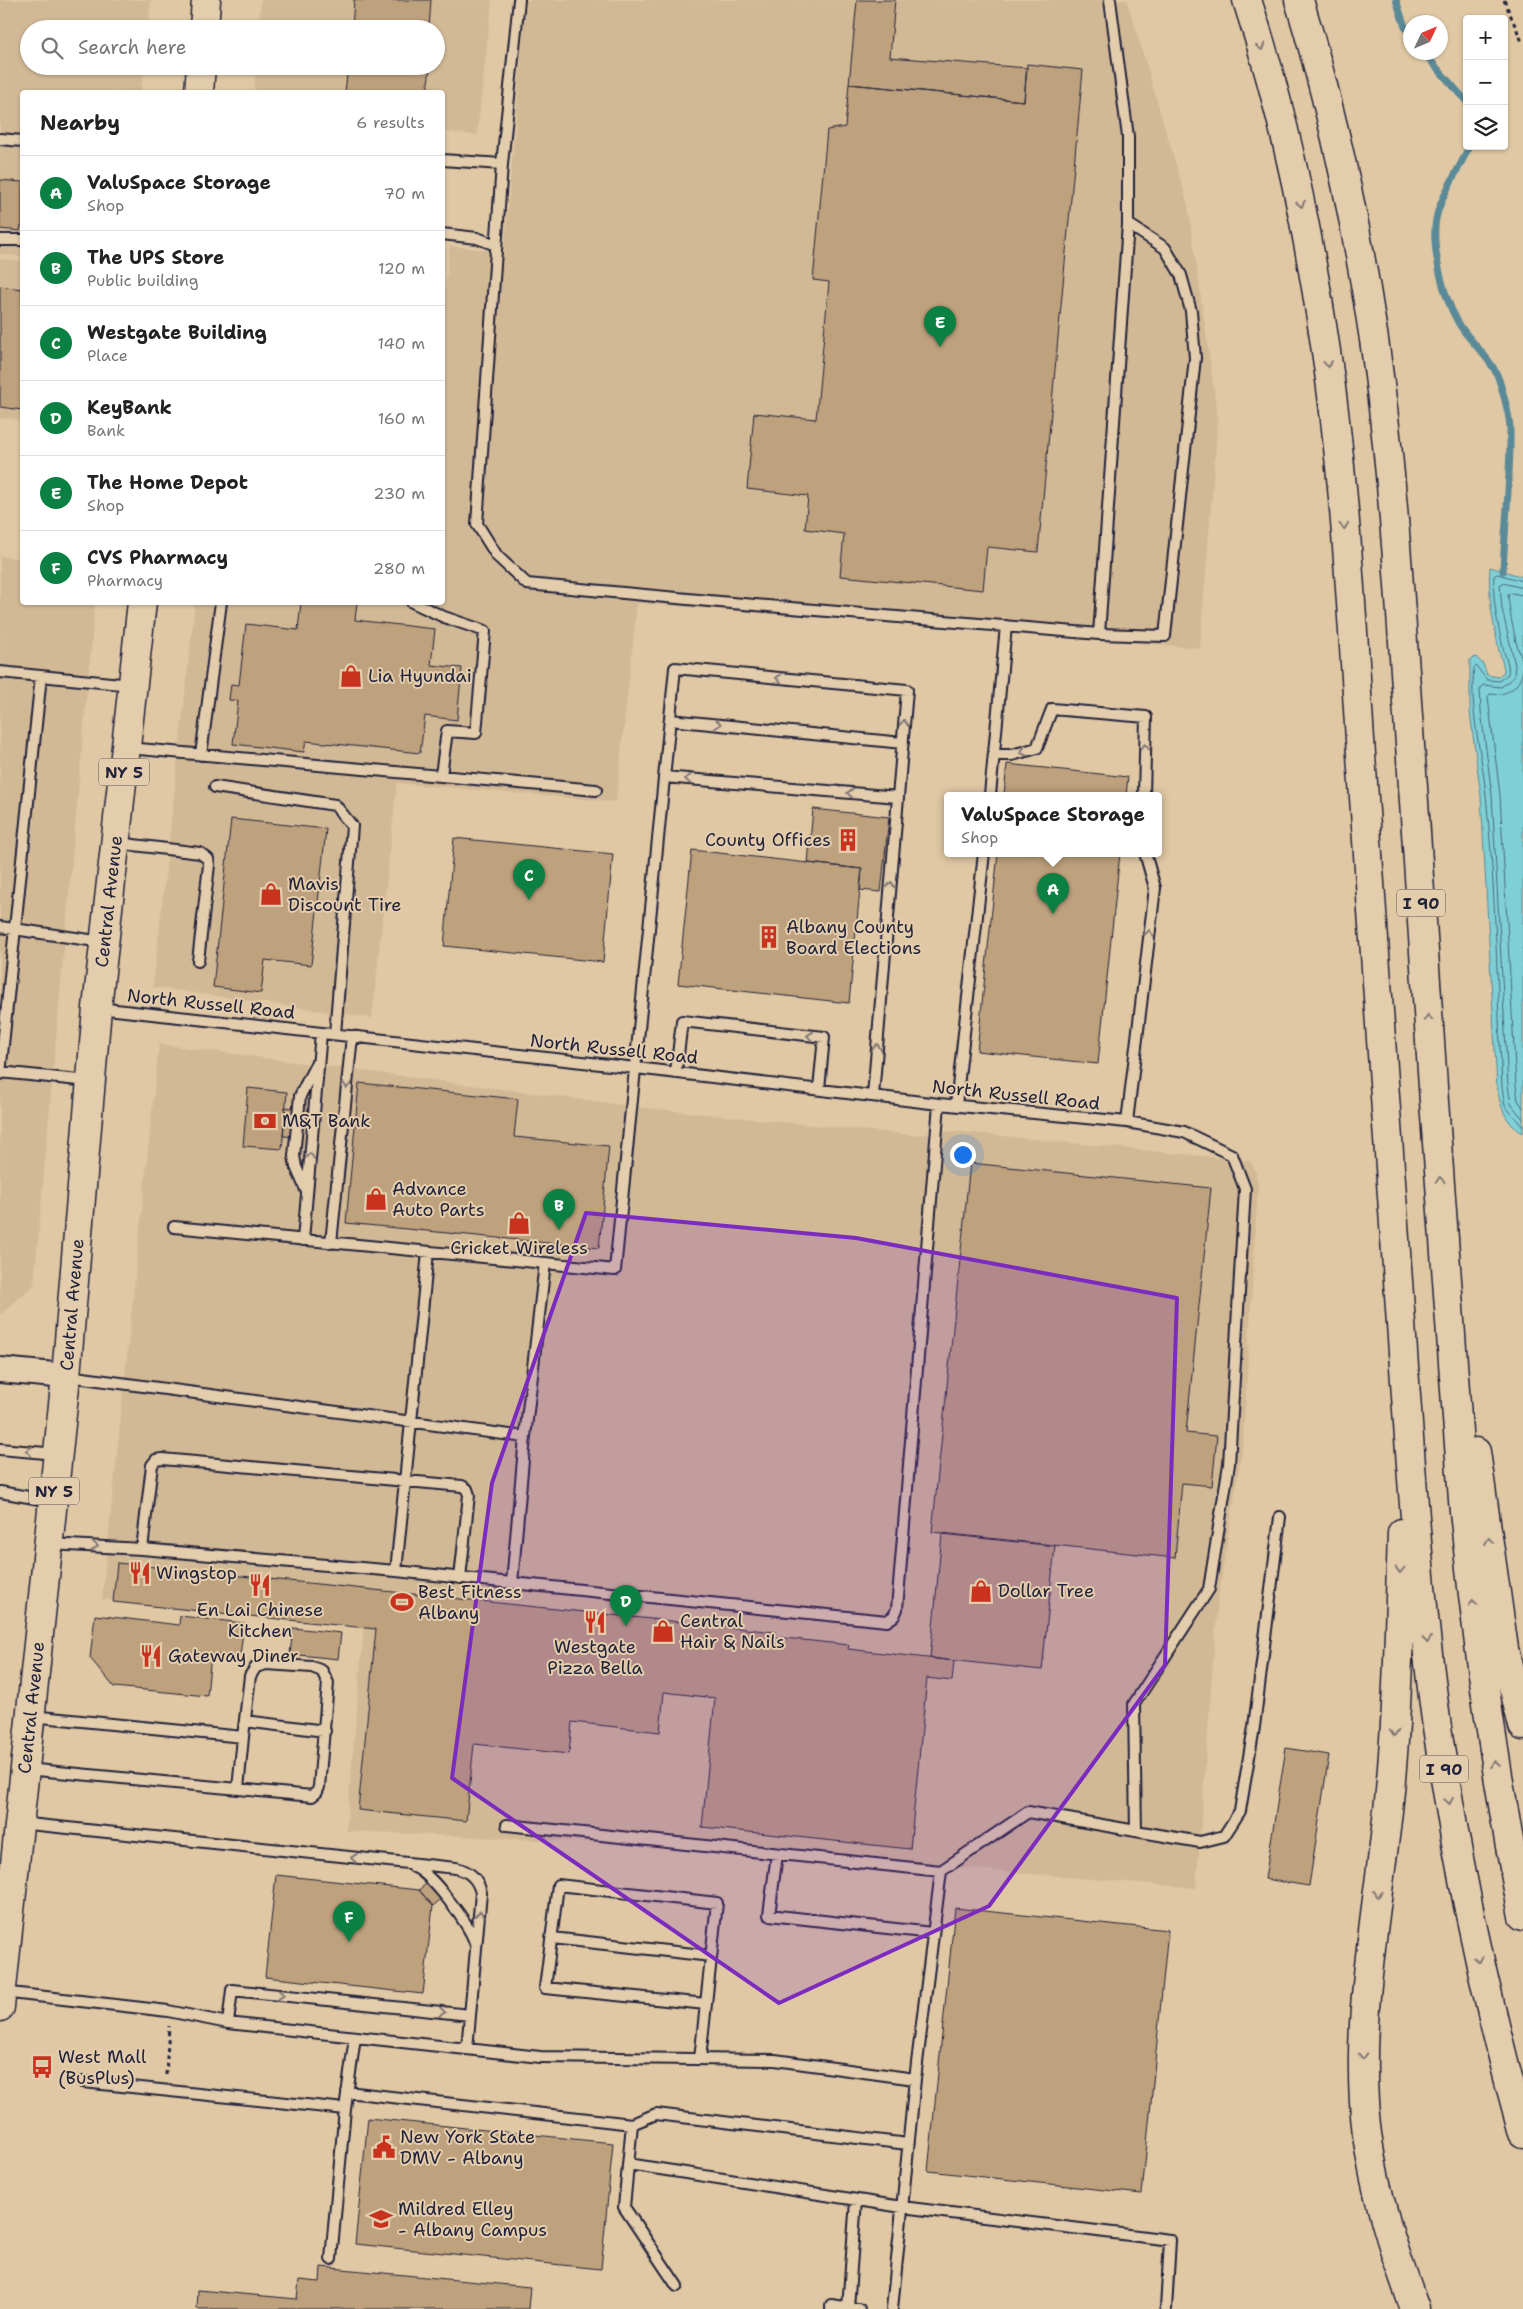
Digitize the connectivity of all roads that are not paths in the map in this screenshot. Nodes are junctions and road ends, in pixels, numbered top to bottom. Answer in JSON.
{"nodes":[{"id":1,"x":206,"y":0,"type":"edge"},
{"id":2,"x":519,"y":0,"type":"edge"},
{"id":3,"x":1110,"y":0,"type":"edge"},
{"id":4,"x":1247,"y":0,"type":"edge"},
{"id":5,"x":1299,"y":0,"type":"edge"},
{"id":6,"x":205,"y":20,"type":"edge"},
{"id":7,"x":200,"y":75,"type":"edge"},
{"id":8,"x":199,"y":90,"type":"edge"},
{"id":9,"x":0,"y":139,"type":"edge"},
{"id":10,"x":20,"y":141,"type":"edge"},
{"id":11,"x":445,"y":160,"type":"edge"},
{"id":12,"x":502,"y":164,"type":"junction"},
{"id":13,"x":1128,"y":224,"type":"junction"},
{"id":14,"x":445,"y":234,"type":"edge"},
{"id":15,"x":0,"y":240,"type":"edge"},
{"id":16,"x":20,"y":240,"type":"edge"},
{"id":17,"x":496,"y":245,"type":"junction"},
{"id":18,"x":142,"y":605,"type":"edge"},
{"id":19,"x":221,"y":605,"type":"edge"},
{"id":20,"x":418,"y":605,"type":"edge"},
{"id":21,"x":1006,"y":626,"type":"junction"},
{"id":22,"x":1099,"y":634,"type":"junction"},
{"id":23,"x":0,"y":672,"type":"edge"},
{"id":24,"x":41,"y":676,"type":"junction"},
{"id":25,"x":134,"y":685,"type":"junction"},
{"id":26,"x":670,"y":720,"type":"junction"},
{"id":27,"x":903,"y":743,"type":"junction"},
{"id":28,"x":127,"y":748,"type":"junction"},
{"id":29,"x":995,"y":754,"type":"junction"},
{"id":30,"x":201,"y":755,"type":"junction"},
{"id":31,"x":441,"y":775,"type":"junction"},
{"id":32,"x":664,"y":777,"type":"junction"},
{"id":33,"x":215,"y":787,"type":"dead end"},
{"id":34,"x":596,"y":790,"type":"dead end"},
{"id":35,"x":990,"y":792,"type":"edge"},
{"id":36,"x":1144,"y":792,"type":"edge"},
{"id":37,"x":898,"y":797,"type":"junction"},
{"id":38,"x":116,"y":842,"type":"junction"},
{"id":39,"x":984,"y":857,"type":"edge"},
{"id":40,"x":1147,"y":857,"type":"edge"},
{"id":41,"x":0,"y":927,"type":"edge"},
{"id":42,"x":15,"y":930,"type":"junction"},
{"id":43,"x":105,"y":942,"type":"junction"},
{"id":44,"x":198,"y":961,"type":"dead end"},
{"id":45,"x":97,"y":1008,"type":"junction"},
{"id":46,"x":320,"y":1033,"type":"junction"},
{"id":47,"x":335,"y":1034,"type":"junction"},
{"id":48,"x":352,"y":1036,"type":"junction"},
{"id":49,"x":318,"y":1060,"type":"junction"},
{"id":50,"x":636,"y":1068,"type":"junction"},
{"id":51,"x":676,"y":1072,"type":"junction"},
{"id":52,"x":0,"y":1073,"type":"edge"},
{"id":53,"x":91,"y":1081,"type":"junction"},
{"id":54,"x":819,"y":1090,"type":"junction"},
{"id":55,"x":872,"y":1096,"type":"junction"},
{"id":56,"x":939,"y":1104,"type":"junction"},
{"id":57,"x":956,"y":1105,"type":"junction"},
{"id":58,"x":1127,"y":1122,"type":"junction"},
{"id":59,"x":308,"y":1193,"type":"junction"},
{"id":60,"x":1443,"y":1221,"type":"junction"},
{"id":61,"x":174,"y":1227,"type":"dead end"},
{"id":62,"x":303,"y":1240,"type":"junction"},
{"id":63,"x":332,"y":1243,"type":"junction"},
{"id":64,"x":428,"y":1252,"type":"junction"},
{"id":65,"x":544,"y":1263,"type":"junction"},
{"id":66,"x":0,"y":1370,"type":"edge"},
{"id":67,"x":66,"y":1376,"type":"junction"},
{"id":68,"x":1406,"y":1399,"type":"junction"},
{"id":69,"x":411,"y":1420,"type":"junction"},
{"id":70,"x":525,"y":1437,"type":"junction"},
{"id":71,"x":0,"y":1449,"type":"edge"},
{"id":72,"x":58,"y":1454,"type":"junction"},
{"id":73,"x":407,"y":1481,"type":"junction"},
{"id":74,"x":0,"y":1492,"type":"edge"},
{"id":75,"x":53,"y":1501,"type":"junction"},
{"id":76,"x":1280,"y":1517,"type":"dead end"},
{"id":77,"x":48,"y":1544,"type":"junction"},
{"id":78,"x":142,"y":1549,"type":"junction"},
{"id":79,"x":396,"y":1571,"type":"junction"},
{"id":80,"x":460,"y":1578,"type":"junction"},
{"id":81,"x":512,"y":1583,"type":"junction"},
{"id":82,"x":30,"y":1716,"type":"junction"},
{"id":83,"x":245,"y":1721,"type":"junction"},
{"id":84,"x":1523,"y":1726,"type":"edge"},
{"id":85,"x":325,"y":1731,"type":"junction"},
{"id":86,"x":243,"y":1737,"type":"junction"},
{"id":87,"x":25,"y":1769,"type":"junction"},
{"id":88,"x":238,"y":1789,"type":"junction"},
{"id":89,"x":19,"y":1823,"type":"junction"},
{"id":90,"x":507,"y":1825,"type":"dead end"},
{"id":91,"x":1136,"y":1831,"type":"junction"},
{"id":92,"x":777,"y":1854,"type":"junction"},
{"id":93,"x":399,"y":1862,"type":"junction"},
{"id":94,"x":941,"y":1871,"type":"junction"},
{"id":95,"x":1523,"y":1916,"type":"edge"},
{"id":96,"x":932,"y":1933,"type":"junction"},
{"id":97,"x":552,"y":1938,"type":"junction"},
{"id":98,"x":476,"y":1954,"type":"junction"},
{"id":99,"x":711,"y":1956,"type":"junction"},
{"id":100,"x":1,"y":2000,"type":"edge"},
{"id":101,"x":706,"y":2004,"type":"junction"},
{"id":102,"x":470,"y":2015,"type":"junction"},
{"id":103,"x":228,"y":2023,"type":"junction"},
{"id":104,"x":355,"y":2037,"type":"junction"},
{"id":105,"x":467,"y":2049,"type":"junction"},
{"id":106,"x":700,"y":2059,"type":"junction"},
{"id":107,"x":915,"y":2079,"type":"junction"},
{"id":108,"x":83,"y":2082,"type":"dead end"},
{"id":109,"x":348,"y":2092,"type":"junction"},
{"id":110,"x":345,"y":2109,"type":"junction"},
{"id":111,"x":632,"y":2124,"type":"junction"},
{"id":112,"x":1523,"y":2133,"type":"edge"},
{"id":113,"x":908,"y":2144,"type":"junction"},
{"id":114,"x":628,"y":2164,"type":"junction"},
{"id":115,"x":856,"y":2200,"type":"junction"},
{"id":116,"x":902,"y":2207,"type":"junction"},
{"id":117,"x":330,"y":2259,"type":"dead end"},
{"id":118,"x":677,"y":2286,"type":"dead end"},
{"id":119,"x":854,"y":2308,"type":"edge"},
{"id":120,"x":831,"y":2309,"type":"edge"},
{"id":121,"x":892,"y":2309,"type":"edge"},
{"id":122,"x":1166,"y":2309,"type":"edge"},
{"id":123,"x":1415,"y":2309,"type":"edge"}],
"edges":[{"from":1,"to":6,"type":"main road"},
{"from":2,"to":12,"type":"lane"},
{"from":3,"to":13,"type":"lane"},
{"from":4,"to":68,"type":"main road","number":"I 90","one_way":true},
{"from":60,"to":5,"type":"main road","number":"I 90","one_way":true},
{"from":7,"to":8,"type":"main road"},
{"from":9,"to":10,"type":"lane"},
{"from":11,"to":12,"type":"lane"},
{"from":12,"to":17,"type":"lane"},
{"from":13,"to":22,"type":"lane"},
{"from":13,"to":22,"type":"lane"},
{"from":14,"to":17,"type":"lane"},
{"from":15,"to":16,"type":"lane"},
{"from":17,"to":21,"type":"lane"},
{"from":18,"to":25,"type":"main road","name":"Central Avenue","number":"NY 5"},
{"from":19,"to":30,"type":"lane"},
{"from":20,"to":31,"type":"lane"},
{"from":21,"to":22,"type":"lane"},
{"from":21,"to":29,"type":"lane"},
{"from":23,"to":24,"type":"lane"},
{"from":24,"to":25,"type":"lane"},
{"from":24,"to":42,"type":"lane"},
{"from":25,"to":28,"type":"main road","name":"Central Avenue","number":"NY 5"},
{"from":26,"to":27,"type":"lane","one_way":true},
{"from":27,"to":26,"type":"lane","one_way":true},
{"from":26,"to":32,"type":"lane"},
{"from":27,"to":37,"type":"lane"},
{"from":28,"to":30,"type":"lane"},
{"from":28,"to":38,"type":"main road","name":"Central Avenue","number":"NY 5"},
{"from":29,"to":35,"type":"lane"},
{"from":36,"to":29,"type":"lane","one_way":true},
{"from":30,"to":31,"type":"lane"},
{"from":31,"to":34,"type":"lane"},
{"from":37,"to":32,"type":"lane","one_way":true},
{"from":32,"to":50,"type":"lane"},
{"from":33,"to":47,"type":"lane"},
{"from":55,"to":37,"type":"lane","one_way":true},
{"from":38,"to":43,"type":"main road","name":"Central Avenue","number":"NY 5"},
{"from":38,"to":44,"type":"lane"},
{"from":39,"to":57,"type":"lane"},
{"from":58,"to":40,"type":"lane","one_way":true},
{"from":41,"to":42,"type":"lane"},
{"from":42,"to":43,"type":"lane"},
{"from":42,"to":52,"type":"lane"},
{"from":43,"to":45,"type":"main road","name":"Central Avenue","number":"NY 5"},
{"from":45,"to":46,"type":"lane","name":"North Russell Road"},
{"from":45,"to":53,"type":"main road","name":"Central Avenue","number":"NY 5"},
{"from":46,"to":47,"type":"lane","name":"North Russell Road"},
{"from":46,"to":49,"type":"lane"},
{"from":47,"to":48,"type":"lane","name":"North Russell Road"},
{"from":48,"to":50,"type":"lane","name":"North Russell Road"},
{"from":48,"to":63,"type":"lane","one_way":true},
{"from":59,"to":49,"type":"lane","one_way":true},
{"from":49,"to":59,"type":"lane"},
{"from":50,"to":51,"type":"lane","name":"North Russell Road"},
{"from":50,"to":65,"type":"lane"},
{"from":51,"to":54,"type":"lane","name":"North Russell Road"},
{"from":54,"to":51,"type":"lane","one_way":true},
{"from":52,"to":53,"type":"lane"},
{"from":53,"to":67,"type":"main road","name":"Central Avenue","number":"NY 5"},
{"from":54,"to":55,"type":"lane","name":"North Russell Road"},
{"from":55,"to":56,"type":"lane","name":"North Russell Road"},
{"from":56,"to":57,"type":"lane","name":"North Russell Road"},
{"from":56,"to":81,"type":"lane"},
{"from":57,"to":58,"type":"lane","name":"North Russell Road"},
{"from":58,"to":91,"type":"lane","name":"North Russell Road"},
{"from":59,"to":62,"type":"lane"},
{"from":84,"to":60,"type":"main road","one_way":true},
{"from":95,"to":60,"type":"main road","number":"I 90","one_way":true},
{"from":61,"to":62,"type":"lane"},
{"from":62,"to":63,"type":"lane"},
{"from":63,"to":64,"type":"lane"},
{"from":64,"to":65,"type":"lane"},
{"from":64,"to":69,"type":"lane"},
{"from":65,"to":70,"type":"lane"},
{"from":66,"to":67,"type":"street"},
{"from":67,"to":69,"type":"lane"},
{"from":67,"to":72,"type":"main road","name":"Central Avenue","number":"NY 5"},
{"from":68,"to":112,"type":"main road","number":"I 90","one_way":true},
{"from":68,"to":123,"type":"main road","one_way":true},
{"from":69,"to":70,"type":"lane"},
{"from":69,"to":73,"type":"lane"},
{"from":70,"to":81,"type":"lane"},
{"from":72,"to":71,"type":"lane","one_way":true},
{"from":72,"to":75,"type":"main road","name":"Central Avenue","number":"NY 5"},
{"from":73,"to":78,"type":"lane"},
{"from":73,"to":79,"type":"lane"},
{"from":73,"to":80,"type":"lane"},
{"from":74,"to":75,"type":"lane"},
{"from":75,"to":77,"type":"main road","name":"Central Avenue","number":"NY 5"},
{"from":76,"to":91,"type":"lane"},
{"from":77,"to":78,"type":"lane","one_way":true},
{"from":77,"to":82,"type":"main road","name":"Central Avenue","number":"NY 5"},
{"from":78,"to":79,"type":"lane"},
{"from":79,"to":80,"type":"lane"},
{"from":80,"to":81,"type":"lane"},
{"from":82,"to":86,"type":"lane"},
{"from":82,"to":87,"type":"main road","name":"Central Avenue","number":"NY 5"},
{"from":83,"to":85,"type":"lane"},
{"from":83,"to":85,"type":"lane"},
{"from":83,"to":86,"type":"lane"},
{"from":85,"to":88,"type":"lane"},
{"from":86,"to":88,"type":"lane"},
{"from":87,"to":88,"type":"lane"},
{"from":87,"to":89,"type":"main road","name":"Central Avenue","number":"NY 5"},
{"from":93,"to":89,"type":"lane","one_way":true},
{"from":89,"to":100,"type":"main road","name":"Central Avenue","number":"NY 5"},
{"from":90,"to":92,"type":"lane"},
{"from":91,"to":94,"type":"lane"},
{"from":92,"to":94,"type":"lane"},
{"from":92,"to":96,"type":"lane"},
{"from":93,"to":98,"type":"lane"},
{"from":98,"to":93,"type":"lane","one_way":true},
{"from":94,"to":96,"type":"lane"},
{"from":96,"to":107,"type":"lane"},
{"from":97,"to":99,"type":"lane"},
{"from":97,"to":99,"type":"lane"},
{"from":97,"to":101,"type":"lane"},
{"from":98,"to":102,"type":"lane"},
{"from":99,"to":101,"type":"lane"},
{"from":100,"to":103,"type":"lane"},
{"from":101,"to":106,"type":"lane"},
{"from":103,"to":102,"type":"lane","one_way":true},
{"from":102,"to":105,"type":"lane"},
{"from":103,"to":104,"type":"lane"},
{"from":104,"to":105,"type":"lane"},
{"from":104,"to":109,"type":"lane"},
{"from":105,"to":106,"type":"lane"},
{"from":106,"to":107,"type":"lane"},
{"from":107,"to":113,"type":"lane"},
{"from":108,"to":110,"type":"lane"},
{"from":109,"to":110,"type":"lane"},
{"from":109,"to":111,"type":"lane"},
{"from":110,"to":117,"type":"lane"},
{"from":111,"to":113,"type":"lane"},
{"from":111,"to":114,"type":"lane"},
{"from":113,"to":116,"type":"lane"},
{"from":114,"to":115,"type":"lane"},
{"from":114,"to":118,"type":"lane"},
{"from":115,"to":116,"type":"lane"},
{"from":115,"to":119,"type":"lane"},
{"from":116,"to":121,"type":"lane"},
{"from":116,"to":122,"type":"lane"},
{"from":119,"to":120,"type":"lane"}]}
